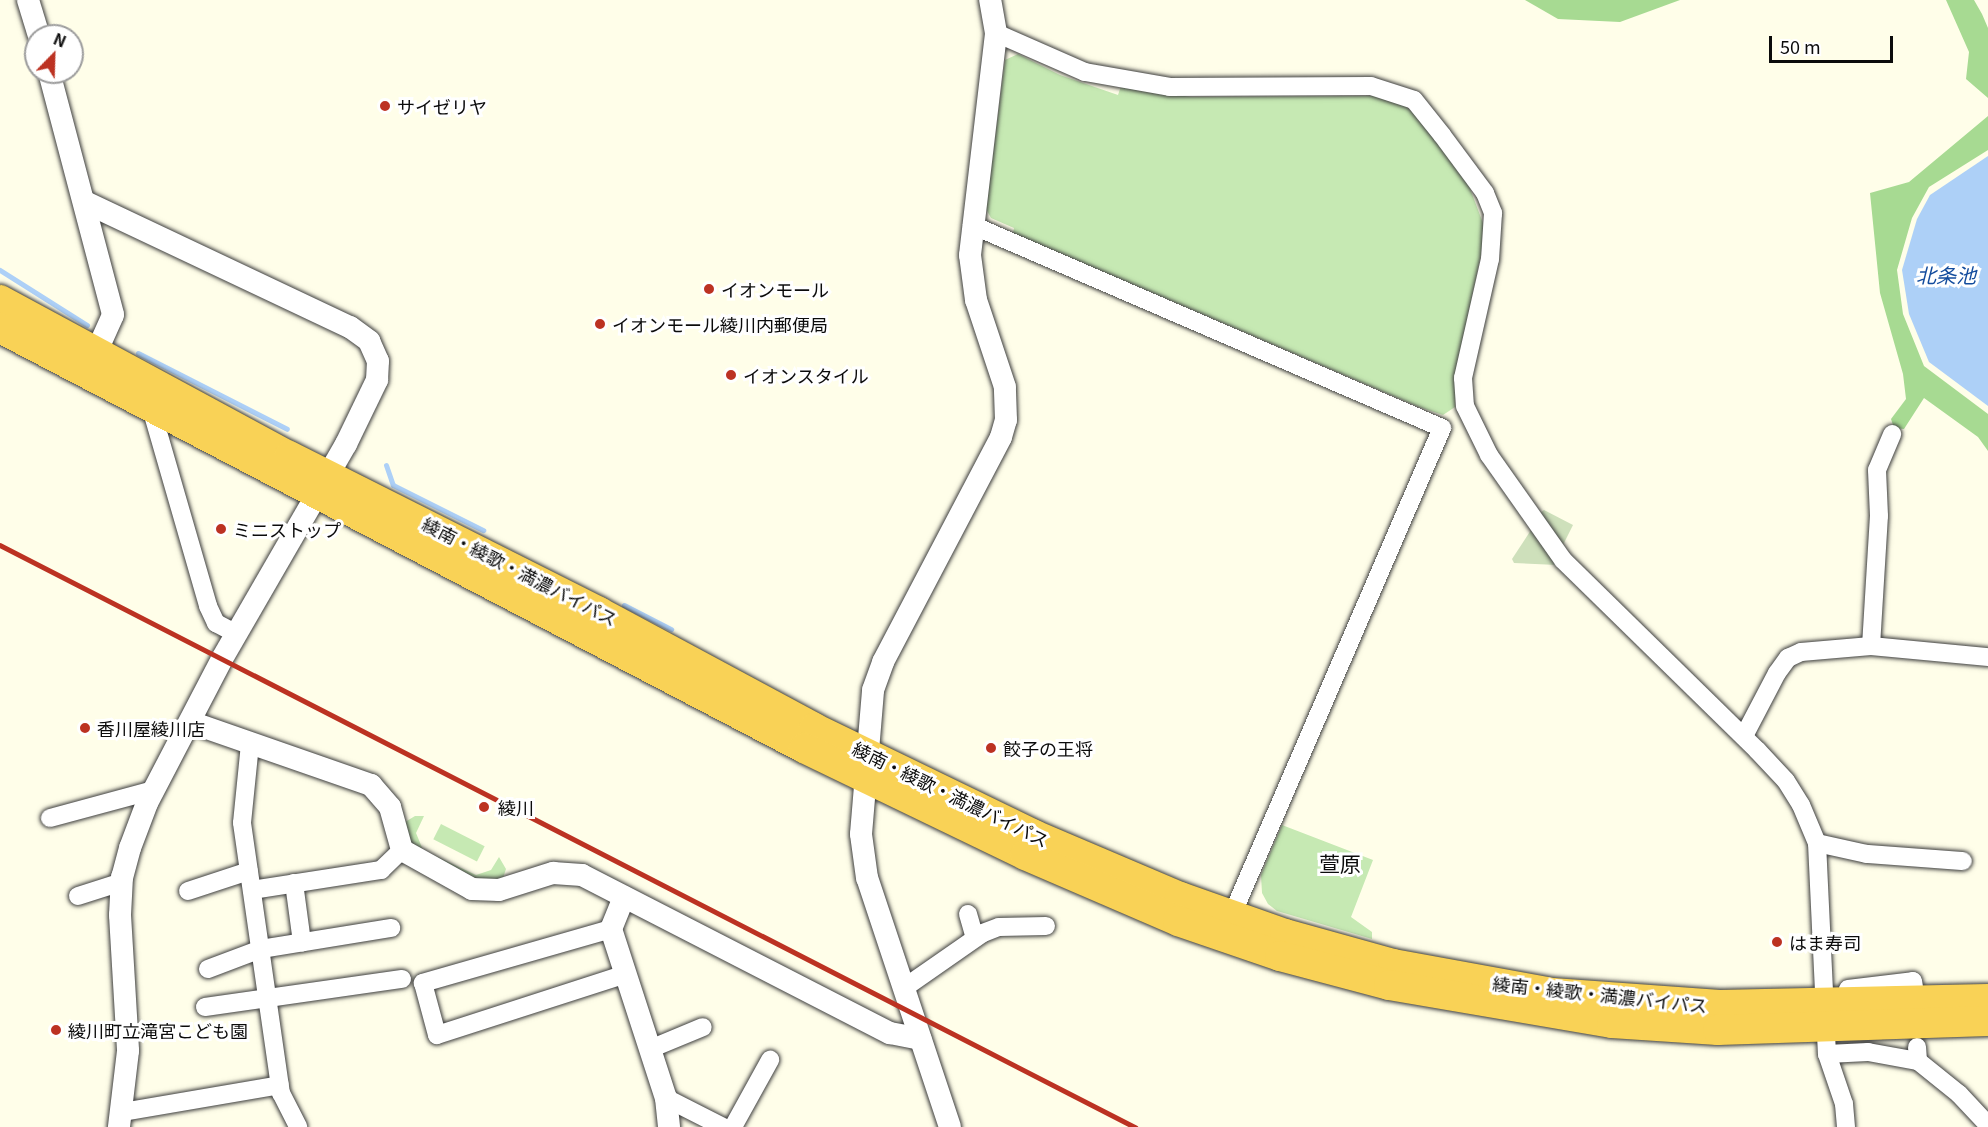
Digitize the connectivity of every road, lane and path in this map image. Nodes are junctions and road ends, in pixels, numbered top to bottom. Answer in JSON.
{"nodes":[{"id":1,"x":28,"y":0,"type":"edge"},
{"id":2,"x":996,"y":11,"type":"edge"},
{"id":3,"x":35,"y":24,"type":"edge"},
{"id":4,"x":52,"y":84,"type":"edge"},
{"id":5,"x":85,"y":202,"type":"junction"},
{"id":6,"x":972,"y":225,"type":"junction"},
{"id":7,"x":0,"y":300,"type":"edge"},
{"id":8,"x":0,"y":328,"type":"edge"},
{"id":9,"x":96,"y":353,"type":"junction"},
{"id":10,"x":151,"y":408,"type":"junction"},
{"id":11,"x":1892,"y":434,"type":"dead end"},
{"id":12,"x":324,"y":484,"type":"junction"},
{"id":13,"x":237,"y":634,"type":"junction"},
{"id":14,"x":1871,"y":646,"type":"junction"},
{"id":15,"x":1988,"y":657,"type":"edge"},
{"id":16,"x":190,"y":722,"type":"junction"},
{"id":17,"x":1744,"y":736,"type":"junction"},
{"id":18,"x":250,"y":744,"type":"junction"},
{"id":19,"x":866,"y":766,"type":"junction"},
{"id":20,"x":154,"y":790,"type":"junction"},
{"id":21,"x":50,"y":818,"type":"dead end"},
{"id":22,"x":1817,"y":843,"type":"junction"},
{"id":23,"x":402,"y":850,"type":"junction"},
{"id":24,"x":1963,"y":861,"type":"dead end"},
{"id":25,"x":249,"y":871,"type":"junction"},
{"id":26,"x":122,"y":882,"type":"junction"},
{"id":27,"x":294,"y":883,"type":"junction"},
{"id":28,"x":252,"y":890,"type":"junction"},
{"id":29,"x":188,"y":891,"type":"dead end"},
{"id":30,"x":78,"y":896,"type":"dead end"},
{"id":31,"x":624,"y":897,"type":"junction"},
{"id":32,"x":968,"y":914,"type":"dead end"},
{"id":33,"x":1232,"y":915,"type":"junction"},
{"id":34,"x":1046,"y":926,"type":"dead end"},
{"id":35,"x":390,"y":928,"type":"dead end"},
{"id":36,"x":611,"y":929,"type":"junction"},
{"id":37,"x":975,"y":938,"type":"junction"},
{"id":38,"x":302,"y":942,"type":"junction"},
{"id":39,"x":261,"y":949,"type":"junction"},
{"id":40,"x":208,"y":969,"type":"dead end"},
{"id":41,"x":626,"y":975,"type":"junction"},
{"id":42,"x":402,"y":979,"type":"dead end"},
{"id":43,"x":1914,"y":987,"type":"dead end"},
{"id":44,"x":904,"y":988,"type":"junction"},
{"id":45,"x":268,"y":996,"type":"junction"},
{"id":46,"x":1988,"y":999,"type":"edge"},
{"id":47,"x":205,"y":1007,"type":"dead end"},
{"id":48,"x":1824,"y":1019,"type":"junction"},
{"id":49,"x":1988,"y":1021,"type":"edge"},
{"id":50,"x":703,"y":1027,"type":"dead end"},
{"id":51,"x":920,"y":1039,"type":"junction"},
{"id":52,"x":650,"y":1049,"type":"junction"},
{"id":53,"x":771,"y":1060,"type":"dead end"},
{"id":54,"x":280,"y":1085,"type":"junction"},
{"id":55,"x":666,"y":1098,"type":"junction"},
{"id":56,"x":120,"y":1120,"type":"edge"},
{"id":57,"x":1988,"y":1125,"type":"edge"},
{"id":58,"x":298,"y":1127,"type":"edge"},
{"id":59,"x":669,"y":1127,"type":"edge"},
{"id":60,"x":723,"y":1127,"type":"edge"},
{"id":61,"x":733,"y":1127,"type":"edge"},
{"id":62,"x":950,"y":1127,"type":"edge"},
{"id":63,"x":1846,"y":1127,"type":"edge"}],
"edges":[{"from":1,"to":3,"type":"street"},
{"from":2,"to":6,"type":"street"},
{"from":2,"to":17,"type":"street"},
{"from":4,"to":5,"type":"street"},
{"from":5,"to":9,"type":"street"},
{"from":5,"to":12,"type":"street"},
{"from":6,"to":19,"type":"street"},
{"from":6,"to":33,"type":"street"},
{"from":7,"to":9,"type":"highway","name":"綾南・綾歌・満濃バイパス"},
{"from":8,"to":10,"type":"highway","name":"綾南・綾歌・満濃バイパス"},
{"from":9,"to":12,"type":"highway","name":"綾南・綾歌・満濃バイパス"},
{"from":10,"to":12,"type":"highway","name":"綾南・綾歌・満濃バイパス"},
{"from":10,"to":13,"type":"street"},
{"from":11,"to":14,"type":"street"},
{"from":12,"to":13,"type":"street"},
{"from":12,"to":19,"type":"highway","name":"綾南・綾歌・満濃バイパス"},
{"from":13,"to":16,"type":"street"},
{"from":14,"to":15,"type":"street"},
{"from":14,"to":17,"type":"street"},
{"from":16,"to":18,"type":"street"},
{"from":16,"to":20,"type":"street"},
{"from":17,"to":22,"type":"street"},
{"from":18,"to":23,"type":"street"},
{"from":18,"to":25,"type":"street"},
{"from":19,"to":33,"type":"highway","name":"綾南・綾歌・満濃バイパス"},
{"from":19,"to":44,"type":"street"},
{"from":19,"to":48,"type":"highway","name":"綾南・綾歌・満濃バイパス"},
{"from":20,"to":21,"type":"street"},
{"from":20,"to":26,"type":"street"},
{"from":22,"to":24,"type":"street"},
{"from":22,"to":48,"type":"street"},
{"from":23,"to":27,"type":"street"},
{"from":23,"to":31,"type":"street"},
{"from":25,"to":28,"type":"street"},
{"from":25,"to":29,"type":"street"},
{"from":26,"to":30,"type":"street"},
{"from":26,"to":56,"type":"street"},
{"from":27,"to":28,"type":"street"},
{"from":27,"to":38,"type":"street"},
{"from":28,"to":39,"type":"street"},
{"from":31,"to":36,"type":"street"},
{"from":31,"to":51,"type":"street"},
{"from":32,"to":37,"type":"street"},
{"from":33,"to":48,"type":"highway","name":"綾南・綾歌・満濃バイパス"},
{"from":34,"to":37,"type":"street"},
{"from":35,"to":38,"type":"street"},
{"from":36,"to":41,"type":"street"},
{"from":36,"to":41,"type":"street"},
{"from":37,"to":44,"type":"street"},
{"from":38,"to":39,"type":"street"},
{"from":39,"to":40,"type":"street"},
{"from":39,"to":45,"type":"street"},
{"from":41,"to":52,"type":"street"},
{"from":42,"to":45,"type":"street"},
{"from":43,"to":48,"type":"street"},
{"from":44,"to":51,"type":"street"},
{"from":45,"to":47,"type":"street"},
{"from":45,"to":54,"type":"street"},
{"from":46,"to":48,"type":"highway","name":"綾南・綾歌・満濃バイパス"},
{"from":48,"to":49,"type":"highway","name":"綾南・綾歌・満濃バイパス"},
{"from":48,"to":57,"type":"street"},
{"from":48,"to":63,"type":"street"},
{"from":50,"to":52,"type":"street"},
{"from":51,"to":62,"type":"street"},
{"from":52,"to":55,"type":"street"},
{"from":53,"to":61,"type":"street"},
{"from":54,"to":56,"type":"street"},
{"from":54,"to":58,"type":"street"},
{"from":55,"to":59,"type":"street"},
{"from":55,"to":60,"type":"street"}]}
